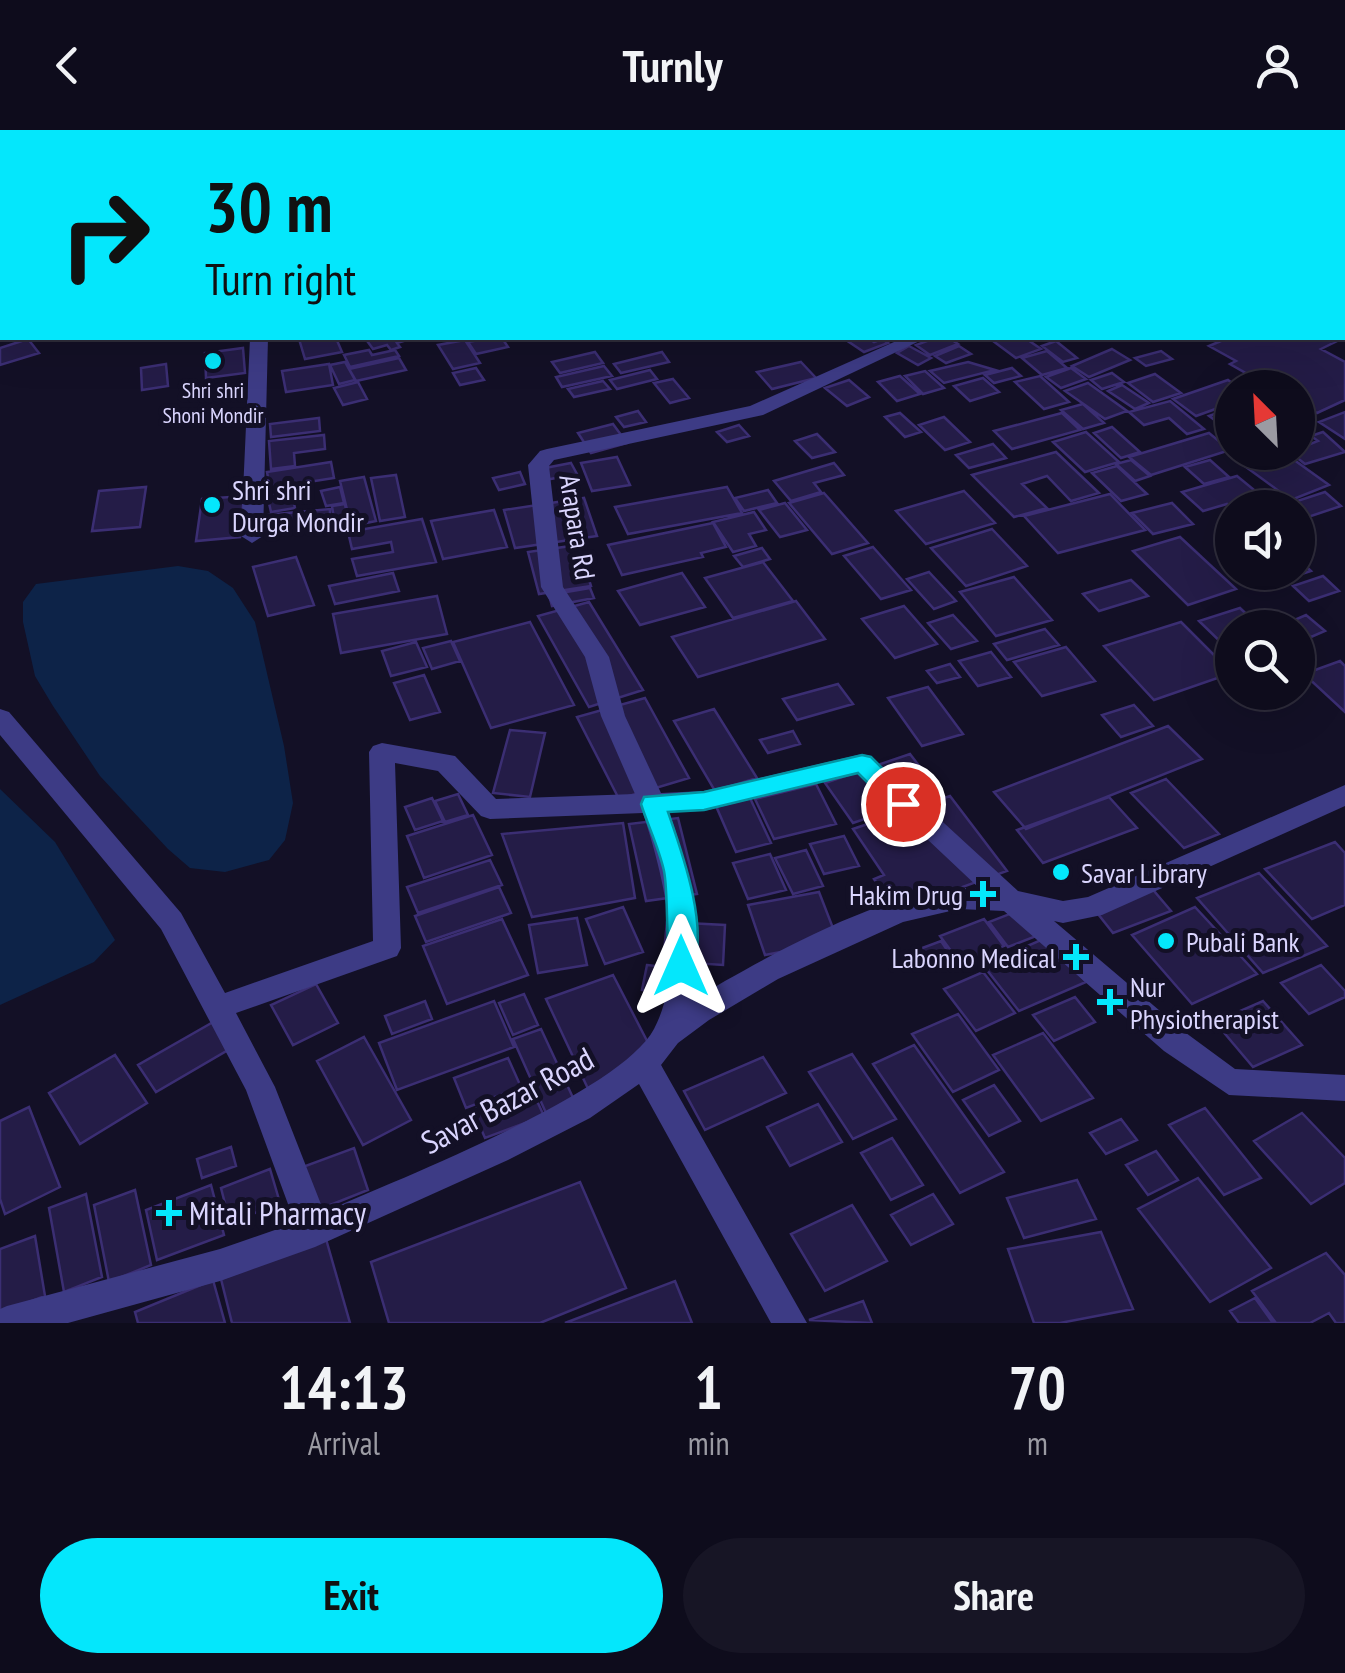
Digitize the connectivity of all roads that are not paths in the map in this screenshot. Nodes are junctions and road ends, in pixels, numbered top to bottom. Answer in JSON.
{"nodes":[{"id":1,"x":259,"y":340,"type":"edge"},
{"id":2,"x":913,"y":340,"type":"edge"},
{"id":3,"x":252,"y":536,"type":"dead end"},
{"id":4,"x":0,"y":718,"type":"edge"},
{"id":5,"x":1345,"y":795,"type":"edge"},
{"id":6,"x":653,"y":804,"type":"junction"},
{"id":7,"x":1010,"y":900,"type":"junction"},
{"id":8,"x":220,"y":1007,"type":"junction"},
{"id":9,"x":667,"y":1034,"type":"junction"},
{"id":10,"x":644,"y":1064,"type":"junction"},
{"id":11,"x":1345,"y":1088,"type":"edge"},
{"id":12,"x":315,"y":1232,"type":"junction"},
{"id":13,"x":8,"y":1323,"type":"edge"},
{"id":14,"x":790,"y":1323,"type":"edge"}],
"edges":[{"from":1,"to":3,"type":"street"},
{"from":2,"to":6,"type":"street","name":"Arapara Rd"},
{"from":4,"to":8,"type":"street"},
{"from":5,"to":7,"type":"street","name":"Savar Bazar Road"},
{"from":6,"to":7,"type":"street"},
{"from":6,"to":8,"type":"street"},
{"from":6,"to":9,"type":"street","name":"Arapara Rd"},
{"from":7,"to":9,"type":"street","name":"Savar Bazar Road"},
{"from":7,"to":11,"type":"street"},
{"from":8,"to":12,"type":"street"},
{"from":9,"to":10,"type":"street","name":"Savar Bazar Road"},
{"from":10,"to":12,"type":"street","name":"Savar Bazar Road"},
{"from":10,"to":14,"type":"street"},
{"from":12,"to":13,"type":"street","name":"Savar Bazar Road"}]}
